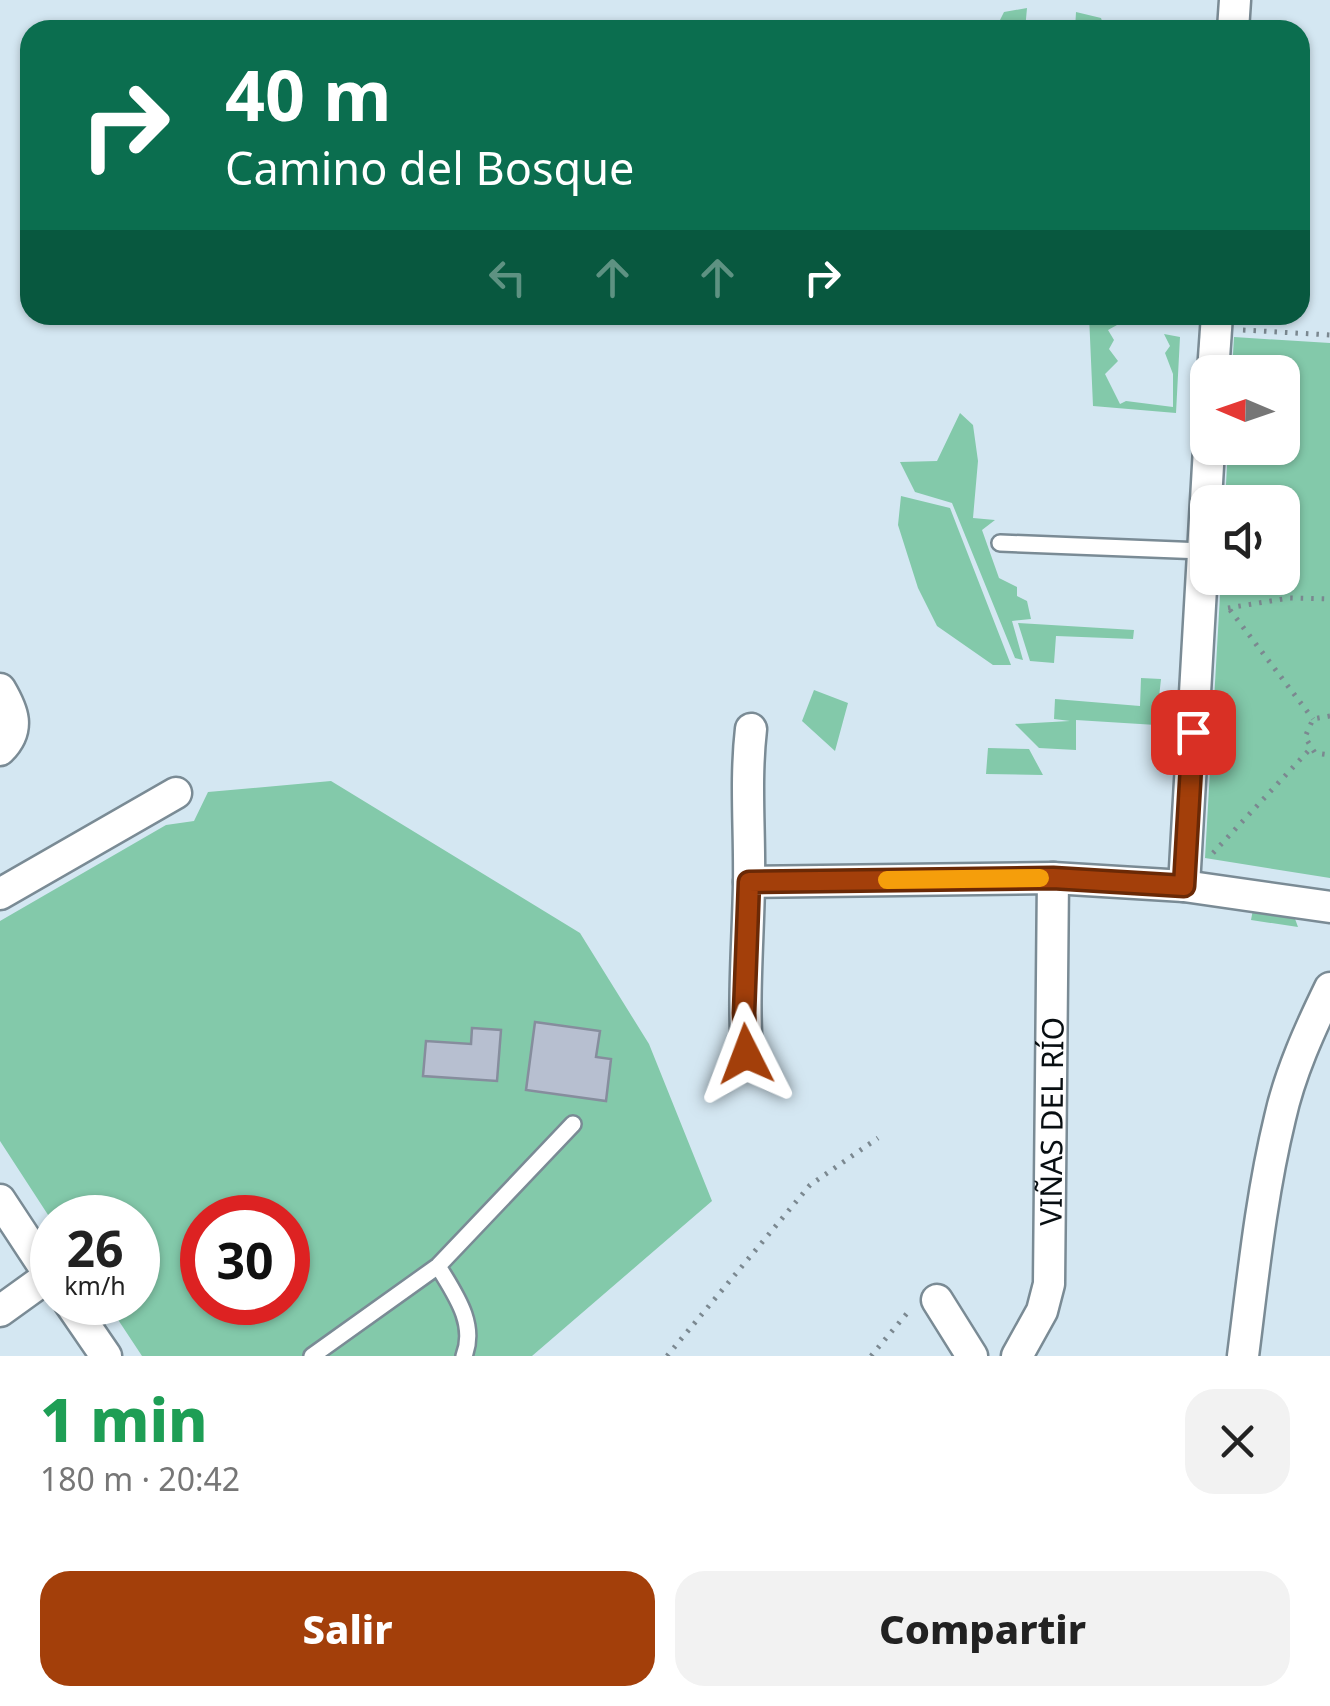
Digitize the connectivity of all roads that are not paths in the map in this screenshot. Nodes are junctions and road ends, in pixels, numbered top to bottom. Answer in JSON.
{"nodes":[{"id":1,"x":1216,"y":325,"type":"edge"},
{"id":2,"x":1215,"y":355,"type":"edge"},
{"id":3,"x":1000,"y":543,"type":"dead end"},
{"id":4,"x":1190,"y":564,"type":"edge"},
{"id":5,"x":1200,"y":595,"type":"edge"},
{"id":6,"x":0,"y":689,"type":"edge"},
{"id":7,"x":751,"y":729,"type":"dead end"},
{"id":8,"x":0,"y":750,"type":"edge"},
{"id":9,"x":176,"y":793,"type":"dead end"},
{"id":10,"x":1053,"y":878,"type":"junction"},
{"id":11,"x":749,"y":882,"type":"junction"},
{"id":12,"x":1184,"y":886,"type":"junction"},
{"id":13,"x":0,"y":894,"type":"edge"},
{"id":14,"x":1330,"y":907,"type":"edge"},
{"id":15,"x":1330,"y":988,"type":"edge"},
{"id":16,"x":746,"y":1054,"type":"dead end"},
{"id":17,"x":574,"y":1124,"type":"dead end"},
{"id":18,"x":0,"y":1200,"type":"edge"},
{"id":19,"x":30,"y":1245,"type":"edge"},
{"id":20,"x":438,"y":1266,"type":"junction"},
{"id":21,"x":30,"y":1291,"type":"edge"},
{"id":22,"x":923,"y":1306,"type":"road end"},
{"id":23,"x":0,"y":1311,"type":"edge"},
{"id":24,"x":85,"y":1325,"type":"edge"},
{"id":25,"x":106,"y":1356,"type":"edge"},
{"id":26,"x":312,"y":1356,"type":"edge"},
{"id":27,"x":464,"y":1356,"type":"edge"},
{"id":28,"x":972,"y":1356,"type":"edge"},
{"id":29,"x":1017,"y":1356,"type":"edge"},
{"id":30,"x":1243,"y":1356,"type":"edge"}],
"edges":[{"from":1,"to":2,"type":"street"},
{"from":3,"to":4,"type":"lane"},
{"from":5,"to":12,"type":"street"},
{"from":6,"to":8,"type":"street"},
{"from":7,"to":11,"type":"street"},
{"from":9,"to":13,"type":"street"},
{"from":10,"to":11,"type":"street"},
{"from":10,"to":12,"type":"street"},
{"from":10,"to":29,"type":"street","name":"VIÑAS DEL RÍO"},
{"from":11,"to":16,"type":"street"},
{"from":12,"to":14,"type":"street"},
{"from":15,"to":30,"type":"street"},
{"from":17,"to":20,"type":"lane"},
{"from":18,"to":19,"type":"street"},
{"from":20,"to":26,"type":"lane"},
{"from":20,"to":27,"type":"lane"},
{"from":21,"to":23,"type":"street"},
{"from":22,"to":28,"type":"street"},
{"from":24,"to":25,"type":"street"}]}
